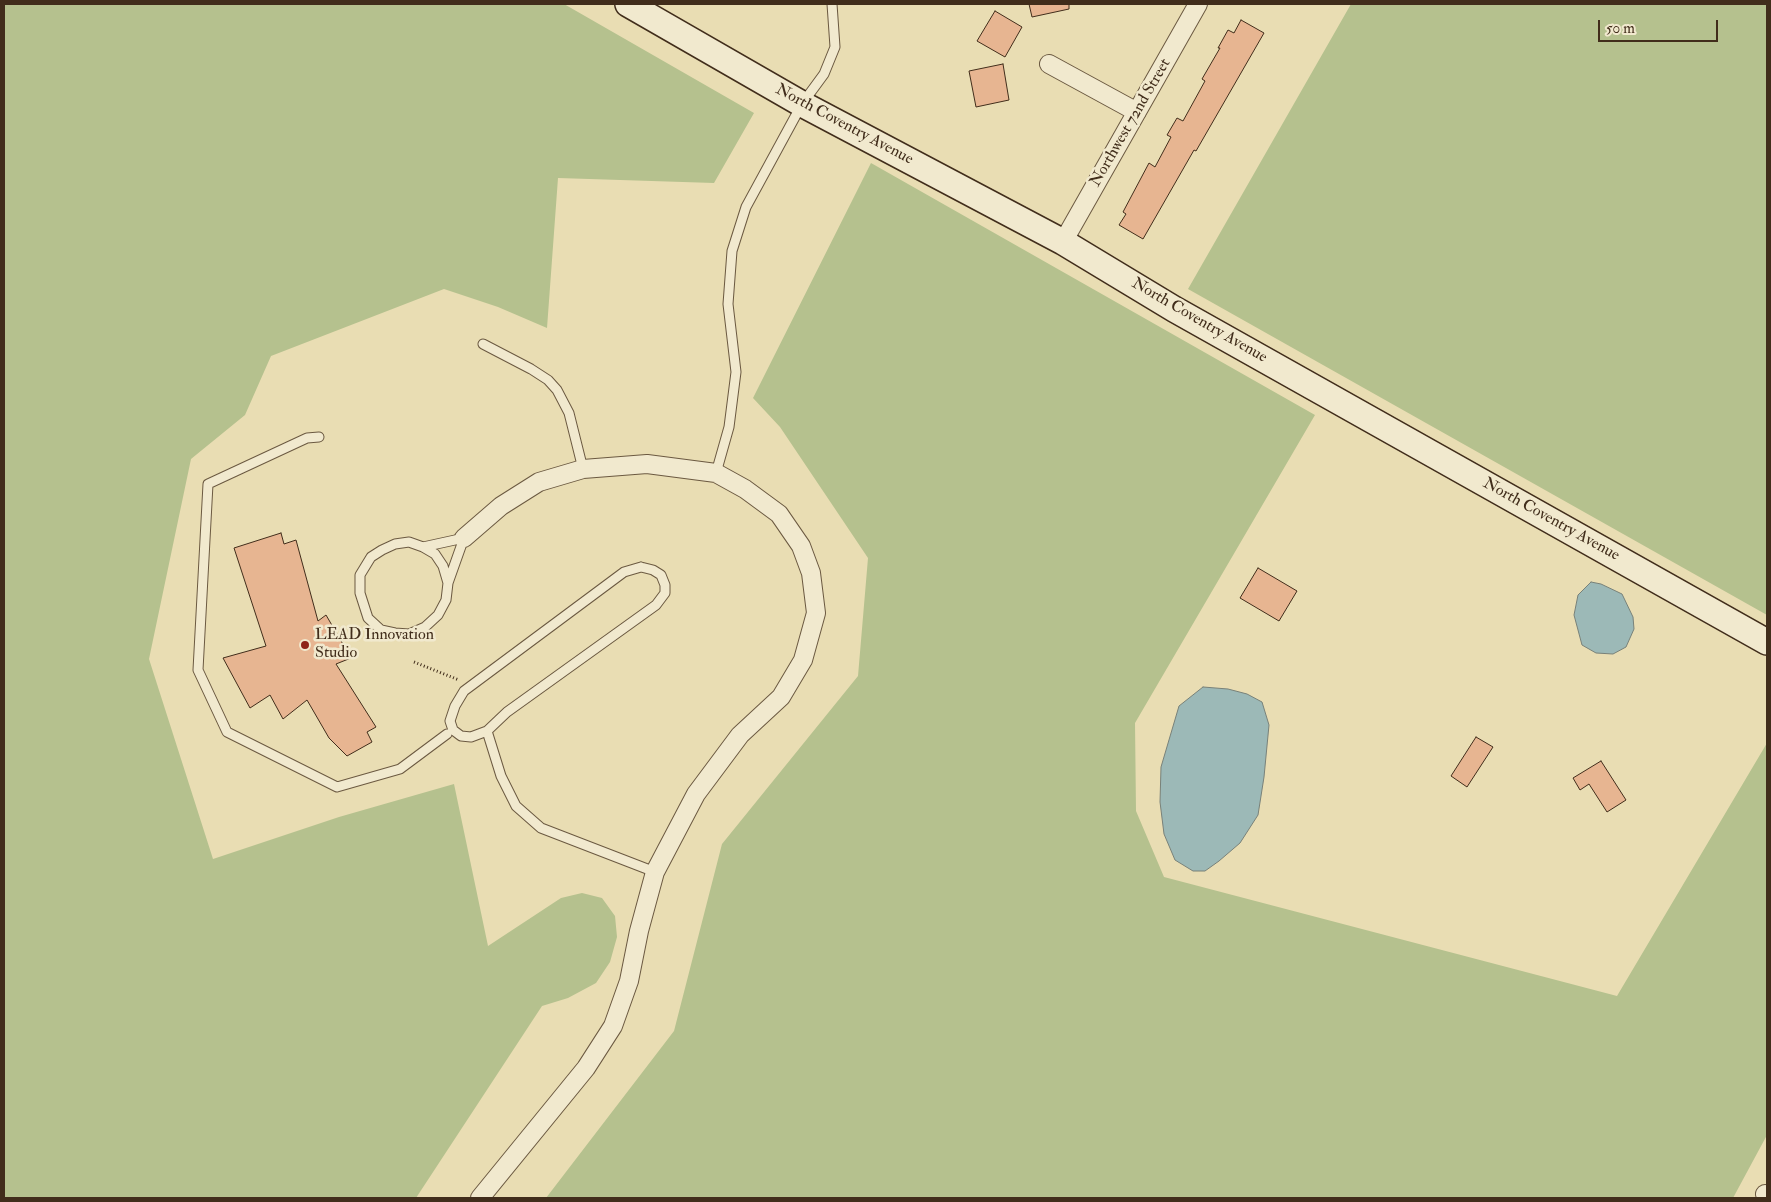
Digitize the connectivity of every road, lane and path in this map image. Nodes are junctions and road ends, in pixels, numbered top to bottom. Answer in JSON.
{"nodes":[{"id":1,"x":628,"y":4,"type":"edge"},
{"id":2,"x":832,"y":4,"type":"edge"},
{"id":3,"x":1198,"y":4,"type":"edge"},
{"id":4,"x":1050,"y":64,"type":"dead end"},
{"id":5,"x":802,"y":104,"type":"junction"},
{"id":6,"x":1137,"y":112,"type":"junction"},
{"id":7,"x":1063,"y":242,"type":"junction"},
{"id":8,"x":483,"y":344,"type":"dead end"},
{"id":9,"x":319,"y":437,"type":"dead end"},
{"id":10,"x":583,"y":469,"type":"junction"},
{"id":11,"x":716,"y":473,"type":"junction"},
{"id":12,"x":464,"y":538,"type":"junction"},
{"id":13,"x":423,"y":547,"type":"junction"},
{"id":14,"x":448,"y":583,"type":"junction"},
{"id":15,"x":1767,"y":642,"type":"edge"},
{"id":16,"x":414,"y":662,"type":"dead end"},
{"id":17,"x":459,"y":680,"type":"dead end"},
{"id":18,"x":487,"y":731,"type":"junction"},
{"id":19,"x":447,"y":734,"type":"dead end"},
{"id":20,"x":655,"y":872,"type":"junction"},
{"id":21,"x":480,"y":1198,"type":"edge"}],
"edges":[{"from":1,"to":5,"type":"street","name":"North Coventry Avenue"},
{"from":2,"to":5,"type":"lane"},
{"from":3,"to":6,"type":"street","name":"Northwest 72nd Street"},
{"from":4,"to":6,"type":"street"},
{"from":5,"to":7,"type":"street","name":"North Coventry Avenue"},
{"from":5,"to":11,"type":"lane"},
{"from":6,"to":7,"type":"street","name":"Northwest 72nd Street"},
{"from":7,"to":15,"type":"street","name":"North Coventry Avenue"},
{"from":8,"to":10,"type":"lane"},
{"from":9,"to":19,"type":"lane"},
{"from":10,"to":11,"type":"street"},
{"from":10,"to":12,"type":"street"},
{"from":11,"to":20,"type":"street"},
{"from":12,"to":13,"type":"lane"},
{"from":12,"to":14,"type":"lane"},
{"from":13,"to":14,"type":"lane"},
{"from":13,"to":14,"type":"lane"},
{"from":16,"to":17,"type":"path"},
{"from":18,"to":18,"type":"lane"},
{"from":18,"to":20,"type":"lane"},
{"from":20,"to":21,"type":"street"}]}
